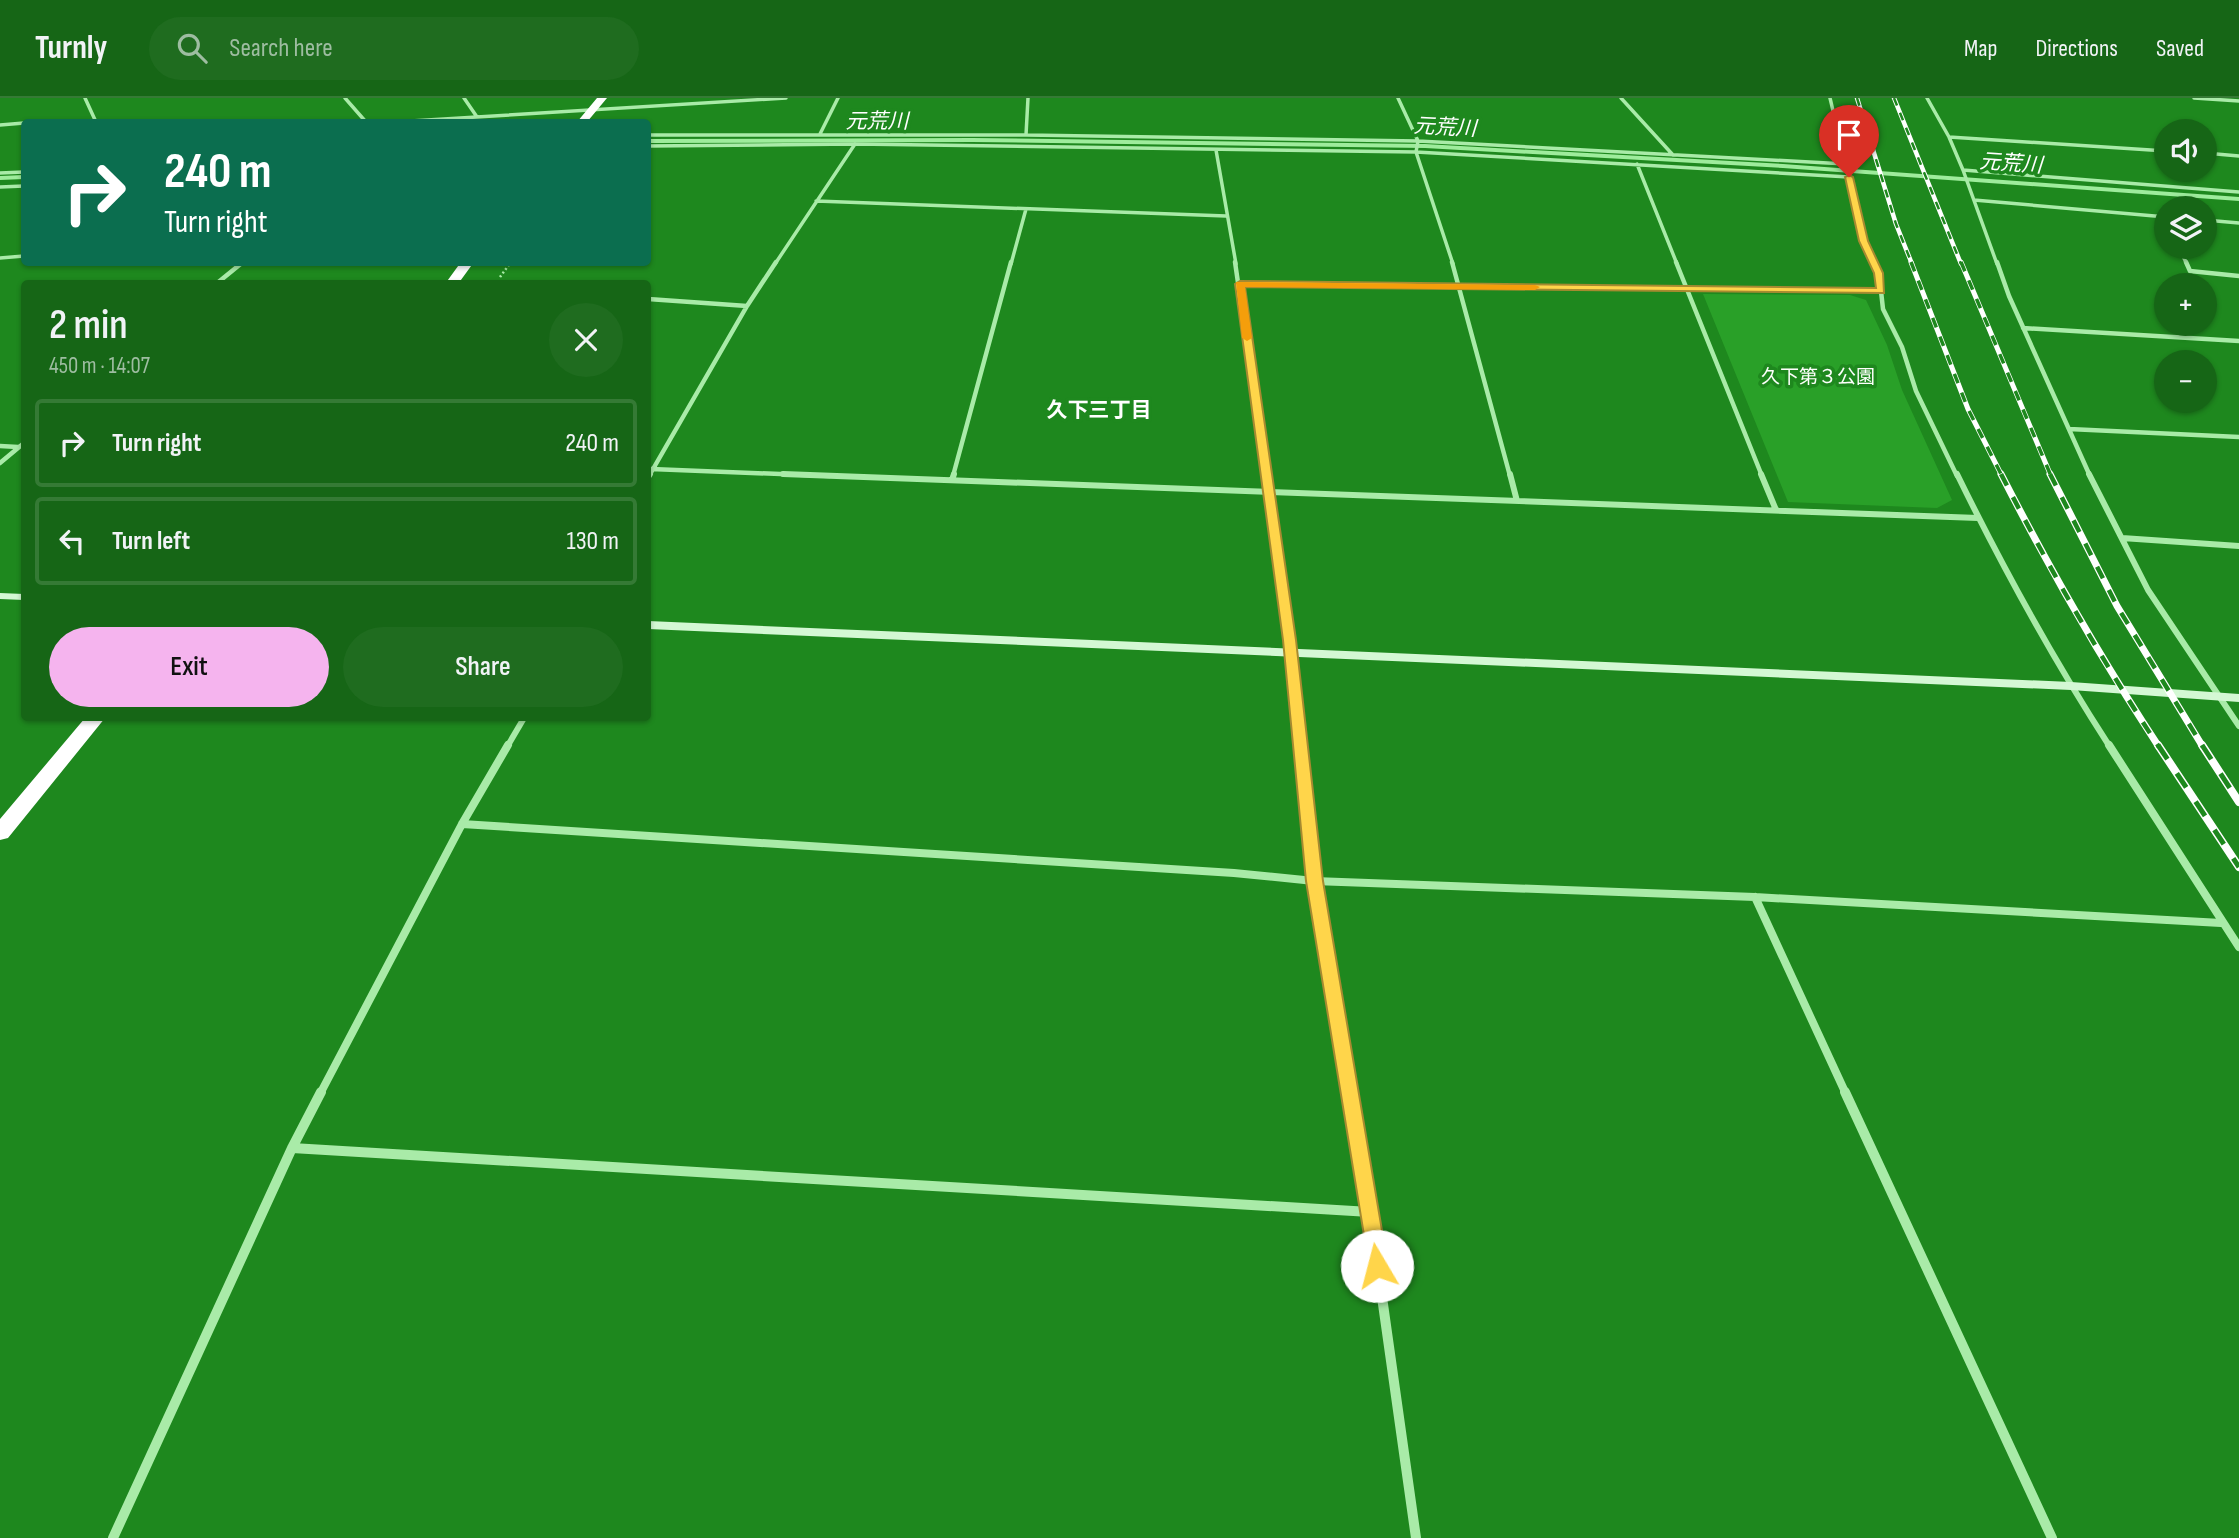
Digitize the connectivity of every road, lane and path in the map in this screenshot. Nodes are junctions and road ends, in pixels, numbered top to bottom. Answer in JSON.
{"nodes":[{"id":1,"x":85,"y":98,"type":"edge"},
{"id":2,"x":345,"y":98,"type":"edge"},
{"id":3,"x":464,"y":98,"type":"edge"},
{"id":4,"x":603,"y":98,"type":"edge"},
{"id":5,"x":786,"y":98,"type":"edge"},
{"id":6,"x":838,"y":98,"type":"edge"},
{"id":7,"x":1028,"y":98,"type":"edge"},
{"id":8,"x":1398,"y":98,"type":"edge"},
{"id":9,"x":1621,"y":98,"type":"edge"},
{"id":10,"x":1830,"y":98,"type":"edge"},
{"id":11,"x":1927,"y":98,"type":"edge"},
{"id":12,"x":2194,"y":98,"type":"edge"},
{"id":13,"x":2239,"y":101,"type":"edge"},
{"id":14,"x":593,"y":110,"type":"junction"},
{"id":15,"x":95,"y":119,"type":"edge"},
{"id":16,"x":363,"y":119,"type":"edge"},
{"id":17,"x":475,"y":119,"type":"edge"},
{"id":18,"x":488,"y":119,"type":"edge"},
{"id":19,"x":585,"y":119,"type":"edge"},
{"id":20,"x":21,"y":123,"type":"edge"},
{"id":21,"x":0,"y":125,"type":"edge"},
{"id":22,"x":820,"y":134,"type":"junction"},
{"id":23,"x":651,"y":135,"type":"edge"},
{"id":24,"x":1026,"y":135,"type":"junction"},
{"id":25,"x":1949,"y":137,"type":"junction"},
{"id":26,"x":1418,"y":141,"type":"junction"},
{"id":27,"x":855,"y":144,"type":"junction"},
{"id":28,"x":651,"y":146,"type":"edge"},
{"id":29,"x":1216,"y":150,"type":"junction"},
{"id":30,"x":2154,"y":150,"type":"edge"},
{"id":31,"x":1416,"y":152,"type":"junction"},
{"id":32,"x":2217,"y":154,"type":"edge"},
{"id":33,"x":1673,"y":155,"type":"junction"},
{"id":34,"x":2239,"y":156,"type":"edge"},
{"id":35,"x":1637,"y":164,"type":"junction"},
{"id":36,"x":1846,"y":164,"type":"junction"},
{"id":37,"x":1963,"y":170,"type":"junction"},
{"id":38,"x":21,"y":172,"type":"edge"},
{"id":39,"x":0,"y":173,"type":"edge"},
{"id":40,"x":1849,"y":177,"type":"junction"},
{"id":41,"x":21,"y":186,"type":"edge"},
{"id":42,"x":0,"y":187,"type":"edge"},
{"id":43,"x":2239,"y":192,"type":"edge"},
{"id":44,"x":1974,"y":200,"type":"junction"},
{"id":45,"x":816,"y":201,"type":"junction"},
{"id":46,"x":1026,"y":209,"type":"junction"},
{"id":47,"x":1226,"y":216,"type":"junction"},
{"id":48,"x":2154,"y":216,"type":"edge"},
{"id":49,"x":2217,"y":221,"type":"edge"},
{"id":50,"x":2239,"y":223,"type":"edge"},
{"id":51,"x":21,"y":256,"type":"edge"},
{"id":52,"x":0,"y":258,"type":"edge"},
{"id":53,"x":2184,"y":259,"type":"edge"},
{"id":54,"x":238,"y":266,"type":"edge"},
{"id":55,"x":464,"y":266,"type":"edge"},
{"id":56,"x":2239,"y":276,"type":"edge"},
{"id":57,"x":221,"y":280,"type":"edge"},
{"id":58,"x":453,"y":280,"type":"edge"},
{"id":59,"x":1240,"y":284,"type":"junction"},
{"id":60,"x":1460,"y":287,"type":"junction"},
{"id":61,"x":1687,"y":289,"type":"junction"},
{"id":62,"x":1881,"y":291,"type":"junction"},
{"id":63,"x":651,"y":299,"type":"edge"},
{"id":64,"x":747,"y":306,"type":"junction"},
{"id":65,"x":2023,"y":328,"type":"junction"},
{"id":66,"x":2239,"y":341,"type":"edge"},
{"id":67,"x":2069,"y":429,"type":"junction"},
{"id":68,"x":2239,"y":437,"type":"edge"},
{"id":69,"x":21,"y":445,"type":"edge"},
{"id":70,"x":0,"y":446,"type":"edge"},
{"id":71,"x":21,"y":446,"type":"edge"},
{"id":72,"x":0,"y":463,"type":"edge"},
{"id":73,"x":651,"y":469,"type":"joint"},
{"id":74,"x":952,"y":480,"type":"junction"},
{"id":75,"x":1268,"y":492,"type":"junction"},
{"id":76,"x":1517,"y":501,"type":"junction"},
{"id":77,"x":1776,"y":510,"type":"junction"},
{"id":78,"x":1978,"y":517,"type":"junction"},
{"id":79,"x":2122,"y":538,"type":"junction"},
{"id":80,"x":2239,"y":546,"type":"edge"},
{"id":81,"x":0,"y":596,"type":"edge"},
{"id":82,"x":21,"y":597,"type":"edge"},
{"id":83,"x":651,"y":625,"type":"edge"},
{"id":84,"x":1291,"y":653,"type":"junction"},
{"id":85,"x":2071,"y":686,"type":"junction"},
{"id":86,"x":2219,"y":697,"type":"junction"},
{"id":87,"x":2239,"y":698,"type":"edge"},
{"id":88,"x":93,"y":721,"type":"edge"},
{"id":89,"x":522,"y":721,"type":"edge"},
{"id":90,"x":2239,"y":726,"type":"edge"},
{"id":91,"x":463,"y":824,"type":"junction"},
{"id":92,"x":0,"y":833,"type":"edge"},
{"id":93,"x":1314,"y":881,"type":"junction"},
{"id":94,"x":1755,"y":897,"type":"junction"},
{"id":95,"x":2221,"y":923,"type":"junction"},
{"id":96,"x":2239,"y":947,"type":"edge"},
{"id":97,"x":292,"y":1148,"type":"junction"},
{"id":98,"x":1370,"y":1212,"type":"junction"},
{"id":99,"x":113,"y":1538,"type":"edge"},
{"id":100,"x":1416,"y":1538,"type":"edge"},
{"id":101,"x":2052,"y":1538,"type":"edge"}],
"edges":[{"from":1,"to":15,"type":"street"},
{"from":2,"to":16,"type":"street"},
{"from":3,"to":17,"type":"street"},
{"from":4,"to":14,"type":"highway"},
{"from":5,"to":14,"type":"street"},
{"from":6,"to":22,"type":"street"},
{"from":7,"to":24,"type":"street"},
{"from":8,"to":26,"type":"street"},
{"from":9,"to":33,"type":"street"},
{"from":10,"to":36,"type":"street"},
{"from":11,"to":25,"type":"street"},
{"from":12,"to":13,"type":"street"},
{"from":14,"to":18,"type":"street"},
{"from":14,"to":19,"type":"highway"},
{"from":20,"to":21,"type":"street"},
{"from":22,"to":23,"type":"street"},
{"from":22,"to":24,"type":"street"},
{"from":24,"to":26,"type":"street"},
{"from":25,"to":30,"type":"street"},
{"from":25,"to":37,"type":"street"},
{"from":26,"to":31,"type":"street"},
{"from":26,"to":33,"type":"street"},
{"from":27,"to":28,"type":"street"},
{"from":27,"to":29,"type":"street"},
{"from":27,"to":45,"type":"street"},
{"from":29,"to":31,"type":"street"},
{"from":29,"to":47,"type":"street"},
{"from":31,"to":35,"type":"street"},
{"from":31,"to":60,"type":"street"},
{"from":32,"to":34,"type":"street"},
{"from":33,"to":36,"type":"street"},
{"from":35,"to":40,"type":"street"},
{"from":35,"to":61,"type":"street"},
{"from":36,"to":40,"type":"street"},
{"from":37,"to":43,"type":"street"},
{"from":37,"to":44,"type":"street"},
{"from":38,"to":39,"type":"street"},
{"from":40,"to":62,"type":"street"},
{"from":41,"to":42,"type":"street"},
{"from":44,"to":48,"type":"street"},
{"from":44,"to":65,"type":"street"},
{"from":45,"to":46,"type":"street"},
{"from":45,"to":64,"type":"street"},
{"from":46,"to":47,"type":"street"},
{"from":46,"to":74,"type":"street"},
{"from":47,"to":59,"type":"street"},
{"from":49,"to":50,"type":"street"},
{"from":51,"to":52,"type":"street"},
{"from":53,"to":56,"type":"street"},
{"from":54,"to":57,"type":"street"},
{"from":55,"to":58,"type":"highway"},
{"from":59,"to":60,"type":"street"},
{"from":59,"to":75,"type":"street"},
{"from":60,"to":61,"type":"street"},
{"from":60,"to":76,"type":"street"},
{"from":61,"to":62,"type":"street"},
{"from":61,"to":77,"type":"street"},
{"from":62,"to":78,"type":"street"},
{"from":63,"to":64,"type":"street"},
{"from":64,"to":73,"type":"street"},
{"from":65,"to":66,"type":"street"},
{"from":65,"to":67,"type":"street"},
{"from":67,"to":68,"type":"street"},
{"from":67,"to":79,"type":"street"},
{"from":69,"to":70,"type":"street"},
{"from":71,"to":72,"type":"street"},
{"from":73,"to":74,"type":"street"},
{"from":74,"to":75,"type":"street"},
{"from":75,"to":76,"type":"street"},
{"from":75,"to":84,"type":"street"},
{"from":76,"to":77,"type":"street"},
{"from":77,"to":78,"type":"street"},
{"from":78,"to":85,"type":"street"},
{"from":79,"to":80,"type":"street"},
{"from":79,"to":86,"type":"street"},
{"from":81,"to":82,"type":"street"},
{"from":83,"to":84,"type":"street"},
{"from":84,"to":85,"type":"street"},
{"from":84,"to":93,"type":"street"},
{"from":85,"to":86,"type":"street"},
{"from":85,"to":95,"type":"street"},
{"from":86,"to":87,"type":"street"},
{"from":86,"to":90,"type":"street"},
{"from":88,"to":92,"type":"highway"},
{"from":89,"to":91,"type":"street"},
{"from":91,"to":93,"type":"street"},
{"from":91,"to":97,"type":"street"},
{"from":93,"to":94,"type":"street"},
{"from":93,"to":98,"type":"street"},
{"from":94,"to":95,"type":"street"},
{"from":94,"to":101,"type":"street"},
{"from":95,"to":96,"type":"street"},
{"from":97,"to":98,"type":"street"},
{"from":97,"to":99,"type":"street"},
{"from":98,"to":100,"type":"street"}]}
